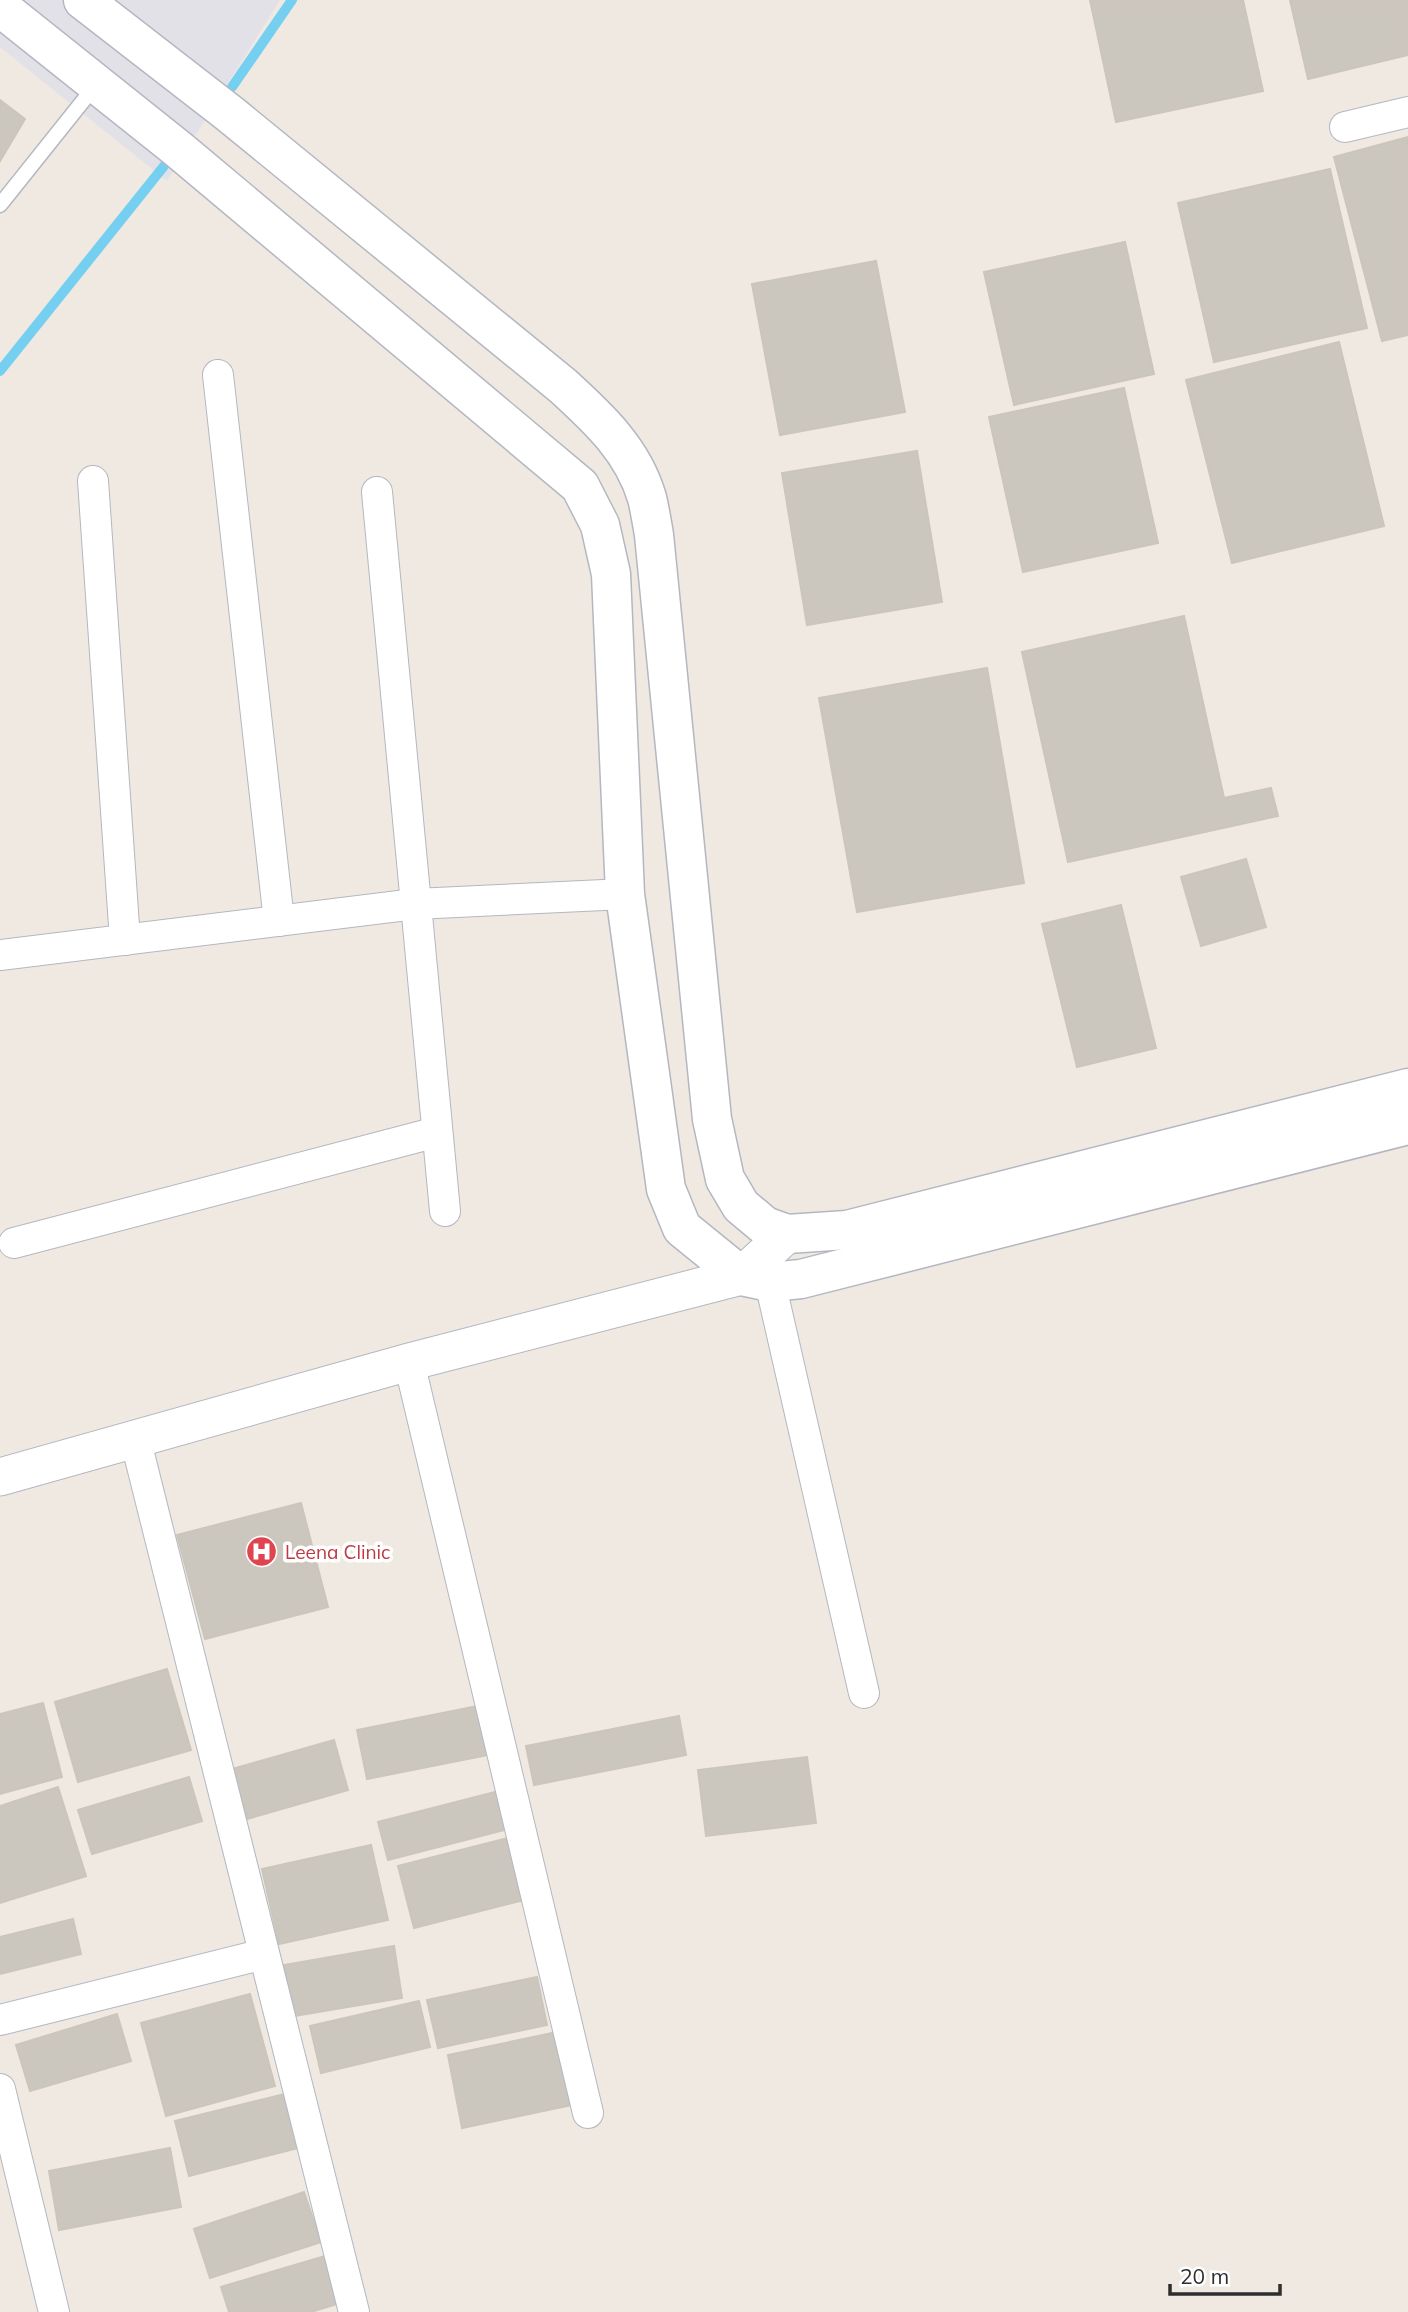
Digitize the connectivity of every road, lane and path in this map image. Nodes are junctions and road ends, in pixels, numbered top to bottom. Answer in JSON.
{"nodes":[{"id":1,"x":83,"y":0,"type":"edge"},
{"id":2,"x":0,"y":7,"type":"edge"},
{"id":3,"x":97,"y":83,"type":"junction"},
{"id":4,"x":1408,"y":112,"type":"edge"},
{"id":5,"x":230,"y":114,"type":"junction"},
{"id":6,"x":1345,"y":127,"type":"dead end"},
{"id":7,"x":191,"y":160,"type":"junction"},
{"id":8,"x":0,"y":205,"type":"edge"},
{"id":9,"x":218,"y":376,"type":"dead end"},
{"id":10,"x":93,"y":481,"type":"dead end"},
{"id":11,"x":377,"y":492,"type":"dead end"},
{"id":12,"x":625,"y":894,"type":"junction"},
{"id":13,"x":415,"y":904,"type":"junction"},
{"id":14,"x":279,"y":921,"type":"junction"},
{"id":15,"x":125,"y":940,"type":"junction"},
{"id":16,"x":0,"y":955,"type":"edge"},
{"id":17,"x":1408,"y":1088,"type":"edge"},
{"id":18,"x":1408,"y":1125,"type":"edge"},
{"id":19,"x":437,"y":1132,"type":"junction"},
{"id":20,"x":445,"y":1211,"type":"dead end"},
{"id":21,"x":787,"y":1234,"type":"junction"},
{"id":22,"x":14,"y":1243,"type":"dead end"},
{"id":23,"x":755,"y":1279,"type":"junction"},
{"id":24,"x":409,"y":1362,"type":"junction"},
{"id":25,"x":135,"y":1438,"type":"junction"},
{"id":26,"x":0,"y":1476,"type":"edge"},
{"id":27,"x":864,"y":1693,"type":"dead end"},
{"id":28,"x":264,"y":1954,"type":"junction"},
{"id":29,"x":0,"y":2020,"type":"edge"},
{"id":30,"x":0,"y":2089,"type":"edge"},
{"id":31,"x":588,"y":2113,"type":"dead end"},
{"id":32,"x":54,"y":2312,"type":"edge"},
{"id":33,"x":354,"y":2312,"type":"edge"}],
"edges":[{"from":1,"to":5,"type":"main road"},
{"from":2,"to":3,"type":"main road"},
{"from":3,"to":7,"type":"main road"},
{"from":3,"to":8,"type":"lane"},
{"from":4,"to":6,"type":"street"},
{"from":5,"to":7,"type":"main road"},
{"from":5,"to":21,"type":"main road"},
{"from":7,"to":12,"type":"main road"},
{"from":9,"to":14,"type":"street"},
{"from":10,"to":15,"type":"street"},
{"from":11,"to":13,"type":"street"},
{"from":12,"to":13,"type":"street"},
{"from":12,"to":23,"type":"main road"},
{"from":13,"to":14,"type":"street"},
{"from":13,"to":19,"type":"street"},
{"from":14,"to":15,"type":"street"},
{"from":15,"to":16,"type":"street"},
{"from":17,"to":21,"type":"main road"},
{"from":18,"to":23,"type":"main road"},
{"from":19,"to":20,"type":"street"},
{"from":19,"to":22,"type":"street"},
{"from":21,"to":23,"type":"street"},
{"from":23,"to":24,"type":"street"},
{"from":23,"to":27,"type":"street"},
{"from":24,"to":25,"type":"street"},
{"from":24,"to":31,"type":"street"},
{"from":25,"to":26,"type":"street"},
{"from":25,"to":28,"type":"street"},
{"from":28,"to":29,"type":"street"},
{"from":28,"to":33,"type":"street"},
{"from":30,"to":32,"type":"street"}]}
